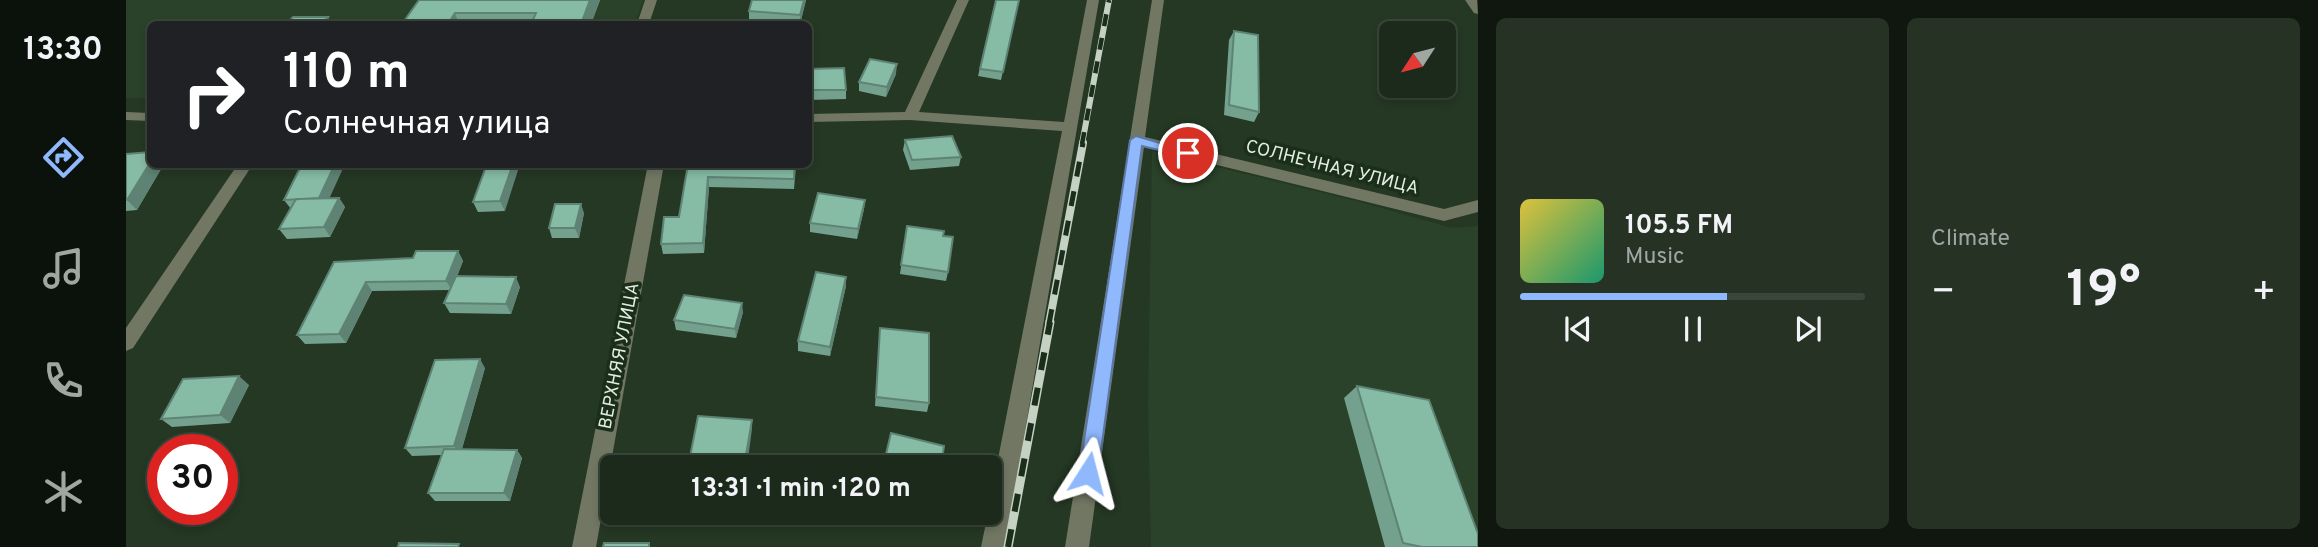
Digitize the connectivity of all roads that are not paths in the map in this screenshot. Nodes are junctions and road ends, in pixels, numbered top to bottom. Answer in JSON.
{"nodes":[{"id":1,"x":651,"y":0,"type":"edge"},
{"id":2,"x":963,"y":0,"type":"edge"},
{"id":3,"x":1093,"y":0,"type":"edge"},
{"id":4,"x":1158,"y":0,"type":"edge"},
{"id":5,"x":1471,"y":0,"type":"edge"},
{"id":6,"x":1478,"y":10,"type":"edge"},
{"id":7,"x":643,"y":21,"type":"edge"},
{"id":8,"x":910,"y":116,"type":"junction"},
{"id":9,"x":126,"y":117,"type":"edge"},
{"id":10,"x":147,"y":117,"type":"edge"},
{"id":11,"x":812,"y":118,"type":"edge"},
{"id":12,"x":1072,"y":127,"type":"junction"},
{"id":13,"x":1136,"y":140,"type":"junction"},
{"id":14,"x":243,"y":168,"type":"edge"},
{"id":15,"x":655,"y":168,"type":"edge"},
{"id":16,"x":1478,"y":206,"type":"edge"},
{"id":17,"x":126,"y":343,"type":"edge"},
{"id":18,"x":584,"y":547,"type":"edge"},
{"id":19,"x":993,"y":547,"type":"edge"},
{"id":20,"x":1077,"y":547,"type":"edge"}],
"edges":[{"from":1,"to":7,"type":"street"},
{"from":2,"to":8,"type":"street"},
{"from":3,"to":12,"type":"street"},
{"from":4,"to":13,"type":"street"},
{"from":5,"to":6,"type":"street"},
{"from":8,"to":11,"type":"street"},
{"from":8,"to":12,"type":"street"},
{"from":9,"to":10,"type":"street"},
{"from":12,"to":19,"type":"street"},
{"from":13,"to":16,"type":"street","name":"СОЛНЕЧНАЯ УЛИЦА"},
{"from":13,"to":20,"type":"street"},
{"from":14,"to":17,"type":"street"},
{"from":15,"to":18,"type":"street","name":"ВЕРХНЯЯ УЛИЦА"}]}
